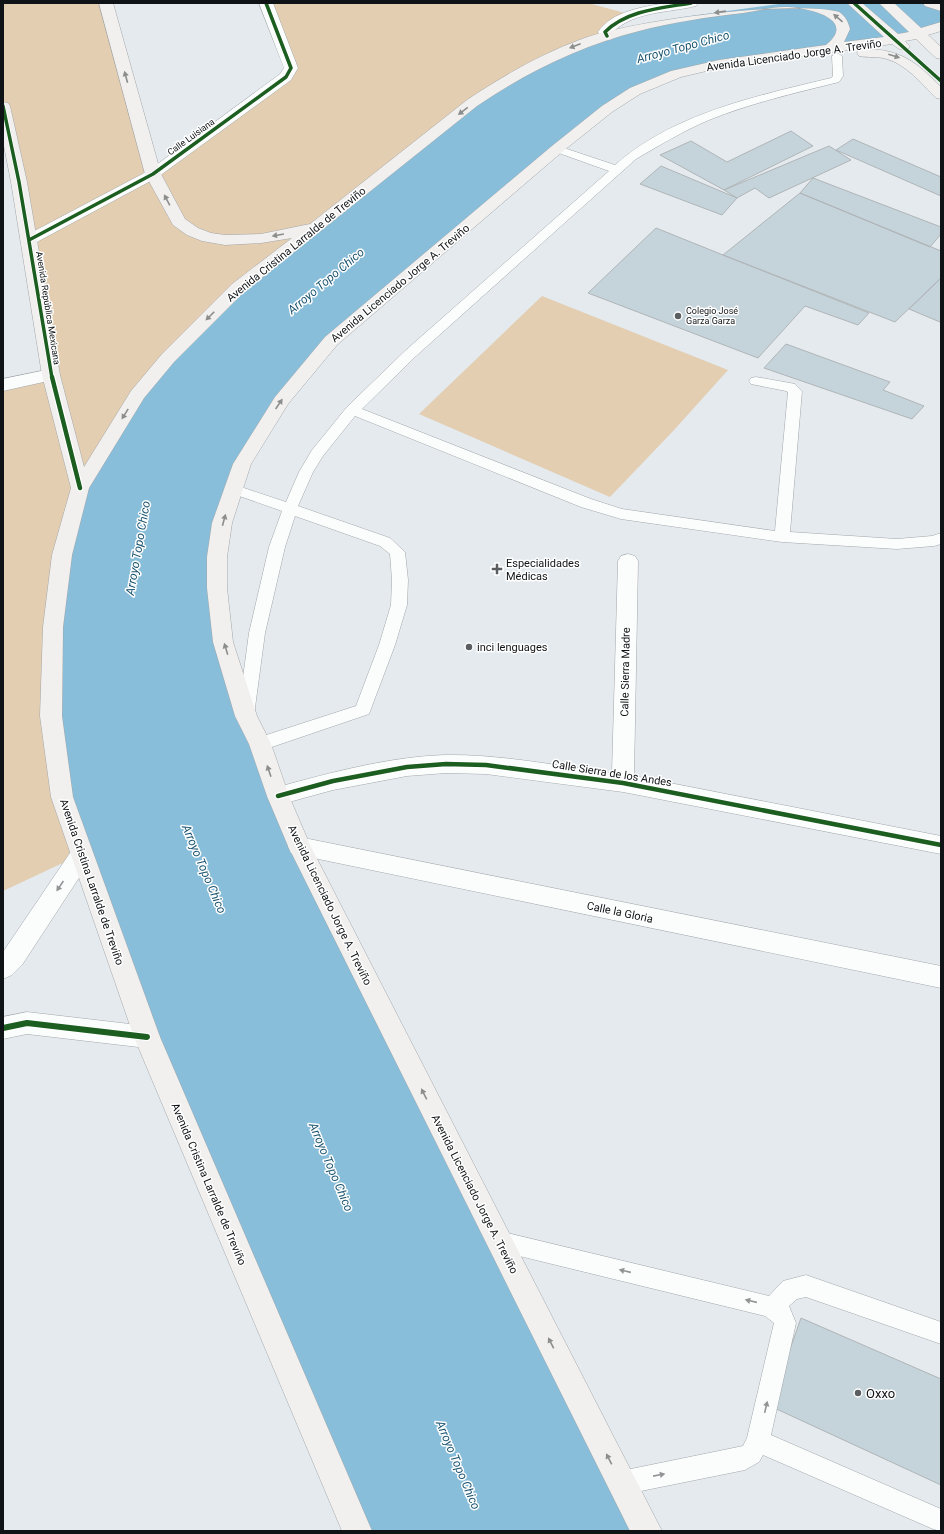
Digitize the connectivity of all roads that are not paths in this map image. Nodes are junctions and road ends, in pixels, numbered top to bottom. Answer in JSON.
{"nodes":[{"id":1,"x":106,"y":3,"type":"edge"},
{"id":2,"x":266,"y":3,"type":"edge"},
{"id":3,"x":691,"y":3,"type":"edge"},
{"id":4,"x":785,"y":3,"type":"edge"},
{"id":5,"x":854,"y":3,"type":"edge"},
{"id":6,"x":886,"y":3,"type":"edge"},
{"id":7,"x":930,"y":3,"type":"edge"},
{"id":8,"x":941,"y":7,"type":"edge"},
{"id":9,"x":941,"y":26,"type":"edge"},
{"id":10,"x":918,"y":34,"type":"junction"},
{"id":11,"x":607,"y":36,"type":"junction"},
{"id":12,"x":895,"y":40,"type":"junction"},
{"id":13,"x":833,"y":53,"type":"junction"},
{"id":14,"x":941,"y":55,"type":"edge"},
{"id":15,"x":941,"y":81,"type":"edge"},
{"id":16,"x":635,"y":91,"type":"junction"},
{"id":17,"x":941,"y":95,"type":"edge"},
{"id":18,"x":3,"y":106,"type":"edge"},
{"id":19,"x":557,"y":149,"type":"junction"},
{"id":20,"x":617,"y":170,"type":"junction"},
{"id":21,"x":153,"y":174,"type":"junction"},
{"id":22,"x":316,"y":227,"type":"junction"},
{"id":23,"x":29,"y":240,"type":"junction"},
{"id":24,"x":51,"y":375,"type":"junction"},
{"id":25,"x":756,"y":381,"type":"dead end"},
{"id":26,"x":3,"y":385,"type":"edge"},
{"id":27,"x":352,"y":410,"type":"junction"},
{"id":28,"x":80,"y":488,"type":"junction"},
{"id":29,"x":234,"y":489,"type":"junction"},
{"id":30,"x":290,"y":509,"type":"junction"},
{"id":31,"x":782,"y":536,"type":"junction"},
{"id":32,"x":941,"y":538,"type":"edge"},
{"id":33,"x":628,"y":562,"type":"dead end"},
{"id":34,"x":246,"y":716,"type":"junction"},
{"id":35,"x":260,"y":744,"type":"junction"},
{"id":36,"x":623,"y":783,"type":"junction"},
{"id":37,"x":278,"y":796,"type":"junction"},
{"id":38,"x":941,"y":845,"type":"edge"},
{"id":39,"x":299,"y":846,"type":"junction"},
{"id":40,"x":82,"y":854,"type":"junction"},
{"id":41,"x":3,"y":968,"type":"edge"},
{"id":42,"x":941,"y":977,"type":"edge"},
{"id":43,"x":3,"y":1028,"type":"edge"},
{"id":44,"x":147,"y":1037,"type":"junction"},
{"id":45,"x":499,"y":1241,"type":"junction"},
{"id":46,"x":773,"y":1307,"type":"junction"},
{"id":47,"x":941,"y":1333,"type":"edge"},
{"id":48,"x":758,"y":1441,"type":"junction"},
{"id":49,"x":621,"y":1483,"type":"junction"},
{"id":50,"x":941,"y":1521,"type":"edge"},
{"id":51,"x":357,"y":1531,"type":"edge"},
{"id":52,"x":647,"y":1531,"type":"edge"}],
"edges":[{"from":21,"to":1,"type":"main road","one_way":true},
{"from":2,"to":21,"type":"street","name":"Calle Luisiana"},
{"from":3,"to":11,"type":"street"},
{"from":4,"to":11,"type":"main road","name":"Avenida Cristina Larralde de Treviño","one_way":true},
{"from":13,"to":4,"type":"main road","name":"Avenida Cristina Larralde de Treviño","one_way":true},
{"from":5,"to":12,"type":"main road"},
{"from":6,"to":10,"type":"main road"},
{"from":7,"to":8,"type":"main road"},
{"from":9,"to":10,"type":"main road","name":"Avenida Licenciado Jorge A. Treviño"},
{"from":10,"to":12,"type":"main road","name":"Avenida Licenciado Jorge A. Treviño"},
{"from":10,"to":14,"type":"main road"},
{"from":11,"to":22,"type":"main road","name":"Avenida Cristina Larralde de Treviño","one_way":true},
{"from":12,"to":13,"type":"main road","name":"Avenida Licenciado Jorge A. Treviño"},
{"from":12,"to":15,"type":"main road"},
{"from":13,"to":16,"type":"main road"},
{"from":13,"to":16,"type":"main road","name":"Avenida Licenciado Jorge A. Treviño"},
{"from":13,"to":17,"type":"main road","one_way":true},
{"from":13,"to":20,"type":"lane"},
{"from":16,"to":19,"type":"main road","name":"Avenida Licenciado Jorge A. Treviño"},
{"from":18,"to":23,"type":"main road","name":"Avenida República Mexicana"},
{"from":19,"to":20,"type":"lane"},
{"from":29,"to":19,"type":"main road","name":"Avenida Licenciado Jorge A. Treviño","one_way":true},
{"from":20,"to":27,"type":"lane"},
{"from":22,"to":21,"type":"main road","one_way":true},
{"from":21,"to":23,"type":"street","name":"Calle Luisiana"},
{"from":22,"to":28,"type":"main road","name":"Avenida Cristina Larralde de Treviño","one_way":true},
{"from":23,"to":24,"type":"main road","name":"Avenida República Mexicana"},
{"from":24,"to":26,"type":"street"},
{"from":24,"to":28,"type":"main road","name":"Avenida República Mexicana"},
{"from":25,"to":31,"type":"lane"},
{"from":27,"to":30,"type":"lane"},
{"from":27,"to":31,"type":"lane"},
{"from":28,"to":40,"type":"main road","name":"Avenida Cristina Larralde de Treviño"},
{"from":29,"to":30,"type":"lane"},
{"from":34,"to":29,"type":"main road","name":"Avenida Licenciado Jorge A. Treviño","one_way":true},
{"from":30,"to":34,"type":"lane"},
{"from":30,"to":35,"type":"lane"},
{"from":31,"to":32,"type":"lane"},
{"from":33,"to":36,"type":"street","name":"Calle Sierra Madre"},
{"from":34,"to":35,"type":"main road","name":"Avenida Licenciado Jorge A. Treviño"},
{"from":37,"to":35,"type":"main road","name":"Avenida Licenciado Jorge A. Treviño","one_way":true},
{"from":36,"to":37,"type":"street","name":"Calle Sierra de los Andes"},
{"from":36,"to":38,"type":"street","name":"Calle Sierra de los Andes"},
{"from":37,"to":39,"type":"main road","name":"Avenida Licenciado Jorge A. Treviño"},
{"from":39,"to":42,"type":"street","name":"Calle la Gloria"},
{"from":45,"to":39,"type":"main road","name":"Avenida Licenciado Jorge A. Treviño","one_way":true},
{"from":40,"to":41,"type":"street","one_way":true},
{"from":40,"to":44,"type":"main road","name":"Avenida Cristina Larralde de Treviño"},
{"from":43,"to":44,"type":"street"},
{"from":44,"to":51,"type":"main road","name":"Avenida Cristina Larralde de Treviño"},
{"from":46,"to":45,"type":"lane","one_way":true},
{"from":49,"to":45,"type":"main road","name":"Avenida Licenciado Jorge A. Treviño","one_way":true},
{"from":46,"to":47,"type":"lane"},
{"from":48,"to":46,"type":"lane","one_way":true},
{"from":49,"to":48,"type":"lane","one_way":true},
{"from":48,"to":50,"type":"lane"},
{"from":49,"to":52,"type":"main road","name":"Avenida Licenciado Jorge A. Treviño"}]}
